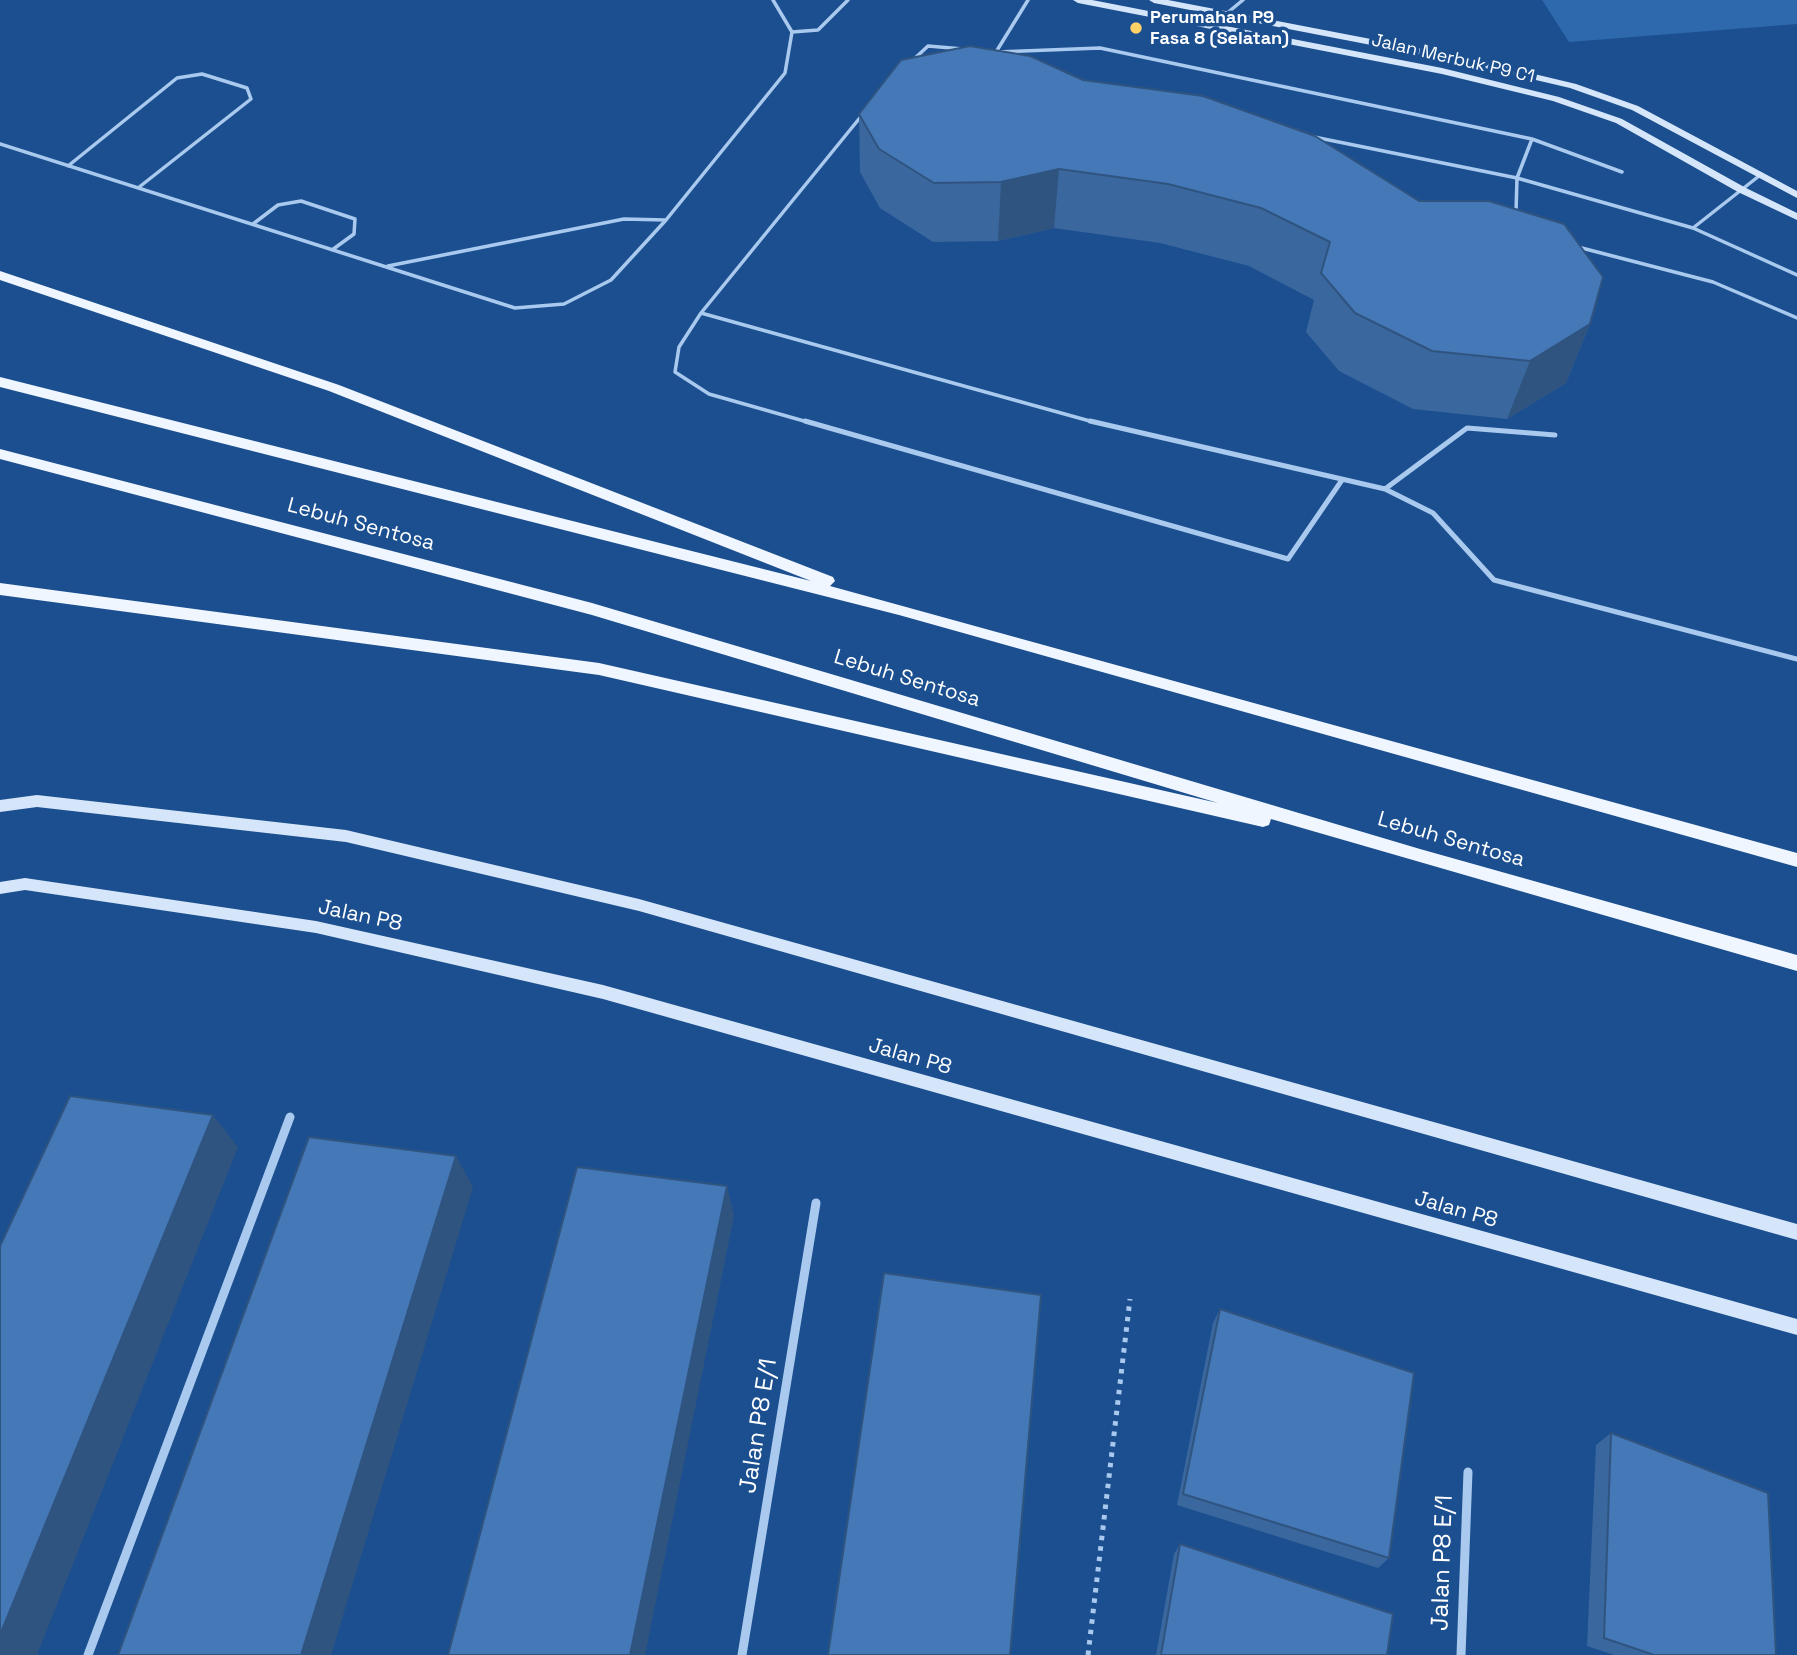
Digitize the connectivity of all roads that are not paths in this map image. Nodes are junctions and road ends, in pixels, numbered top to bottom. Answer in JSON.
{"nodes":[{"id":1,"x":773,"y":0,"type":"edge"},
{"id":2,"x":848,"y":0,"type":"edge"},
{"id":3,"x":1028,"y":0,"type":"edge"},
{"id":4,"x":1078,"y":0,"type":"edge"},
{"id":5,"x":1154,"y":0,"type":"edge"},
{"id":6,"x":1243,"y":0,"type":"edge"},
{"id":7,"x":1226,"y":14,"type":"junction"},
{"id":8,"x":792,"y":32,"type":"junction"},
{"id":9,"x":969,"y":50,"type":"edge"},
{"id":10,"x":911,"y":63,"type":"edge"},
{"id":11,"x":867,"y":109,"type":"edge"},
{"id":12,"x":1312,"y":137,"type":"edge"},
{"id":13,"x":1532,"y":139,"type":"junction"},
{"id":14,"x":0,"y":144,"type":"edge"},
{"id":15,"x":68,"y":166,"type":"junction"},
{"id":16,"x":1622,"y":172,"type":"dead end"},
{"id":17,"x":1759,"y":176,"type":"junction"},
{"id":18,"x":1517,"y":178,"type":"junction"},
{"id":19,"x":138,"y":188,"type":"junction"},
{"id":20,"x":1742,"y":190,"type":"junction"},
{"id":21,"x":1797,"y":195,"type":"edge"},
{"id":22,"x":1797,"y":217,"type":"edge"},
{"id":23,"x":1524,"y":219,"type":"edge"},
{"id":24,"x":666,"y":220,"type":"junction"},
{"id":25,"x":253,"y":224,"type":"junction"},
{"id":26,"x":1693,"y":228,"type":"junction"},
{"id":27,"x":1569,"y":244,"type":"edge"},
{"id":28,"x":332,"y":250,"type":"junction"},
{"id":29,"x":385,"y":267,"type":"junction"},
{"id":30,"x":0,"y":275,"type":"edge"},
{"id":31,"x":1797,"y":275,"type":"edge"},
{"id":32,"x":701,"y":313,"type":"junction"},
{"id":33,"x":1797,"y":318,"type":"edge"},
{"id":34,"x":0,"y":382,"type":"edge"},
{"id":35,"x":1555,"y":435,"type":"dead end"},
{"id":36,"x":0,"y":454,"type":"edge"},
{"id":37,"x":1342,"y":480,"type":"junction"},
{"id":38,"x":1385,"y":489,"type":"junction"},
{"id":39,"x":0,"y":589,"type":"edge"},
{"id":40,"x":899,"y":609,"type":"junction"},
{"id":41,"x":1797,"y":659,"type":"edge"},
{"id":42,"x":0,"y":806,"type":"edge"},
{"id":43,"x":1420,"y":856,"type":"junction"},
{"id":44,"x":1797,"y":860,"type":"edge"},
{"id":45,"x":0,"y":888,"type":"edge"},
{"id":46,"x":1797,"y":962,"type":"edge"},
{"id":47,"x":290,"y":1117,"type":"dead end"},
{"id":48,"x":816,"y":1203,"type":"dead end"},
{"id":49,"x":1797,"y":1232,"type":"edge"},
{"id":50,"x":1797,"y":1327,"type":"edge"},
{"id":51,"x":1468,"y":1472,"type":"dead end"},
{"id":52,"x":88,"y":1655,"type":"edge"},
{"id":53,"x":743,"y":1655,"type":"edge"},
{"id":54,"x":1461,"y":1655,"type":"edge"}],
"edges":[{"from":1,"to":8,"type":"lane"},
{"from":2,"to":8,"type":"lane"},
{"from":3,"to":13,"type":"lane"},
{"from":4,"to":20,"type":"street","name":"Jalan Merbuk P9 C1"},
{"from":5,"to":7,"type":"street","name":"Jalan Merbuk P9 C1"},
{"from":6,"to":7,"type":"lane"},
{"from":7,"to":17,"type":"street","name":"Jalan Merbuk P9 C1"},
{"from":8,"to":24,"type":"lane"},
{"from":9,"to":10,"type":"lane"},
{"from":11,"to":32,"type":"lane"},
{"from":12,"to":18,"type":"lane"},
{"from":13,"to":16,"type":"lane"},
{"from":13,"to":18,"type":"lane"},
{"from":14,"to":15,"type":"lane"},
{"from":15,"to":19,"type":"lane"},
{"from":15,"to":19,"type":"lane"},
{"from":17,"to":20,"type":"lane"},
{"from":17,"to":21,"type":"street","name":"Jalan Merbuk P9 C1"},
{"from":18,"to":23,"type":"lane"},
{"from":18,"to":26,"type":"lane"},
{"from":19,"to":25,"type":"lane"},
{"from":20,"to":22,"type":"street","name":"Jalan Merbuk P9 C1"},
{"from":20,"to":26,"type":"lane"},
{"from":24,"to":29,"type":"lane"},
{"from":24,"to":29,"type":"lane"},
{"from":25,"to":28,"type":"lane"},
{"from":25,"to":28,"type":"lane"},
{"from":26,"to":31,"type":"lane"},
{"from":27,"to":33,"type":"lane"},
{"from":28,"to":29,"type":"lane"},
{"from":30,"to":40,"type":"main road"},
{"from":32,"to":37,"type":"lane"},
{"from":32,"to":37,"type":"lane"},
{"from":34,"to":40,"type":"main road"},
{"from":35,"to":38,"type":"lane"},
{"from":36,"to":43,"type":"main road","name":"Lebuh Sentosa"},
{"from":37,"to":38,"type":"lane"},
{"from":38,"to":41,"type":"lane"},
{"from":39,"to":43,"type":"main road"},
{"from":40,"to":44,"type":"main road"},
{"from":42,"to":49,"type":"street"},
{"from":43,"to":46,"type":"main road","name":"Lebuh Sentosa"},
{"from":45,"to":50,"type":"street","name":"Jalan P8"},
{"from":47,"to":52,"type":"street"},
{"from":48,"to":53,"type":"street","name":"Jalan P8 E/1"},
{"from":51,"to":54,"type":"street","name":"Jalan P8 E/1"}]}
